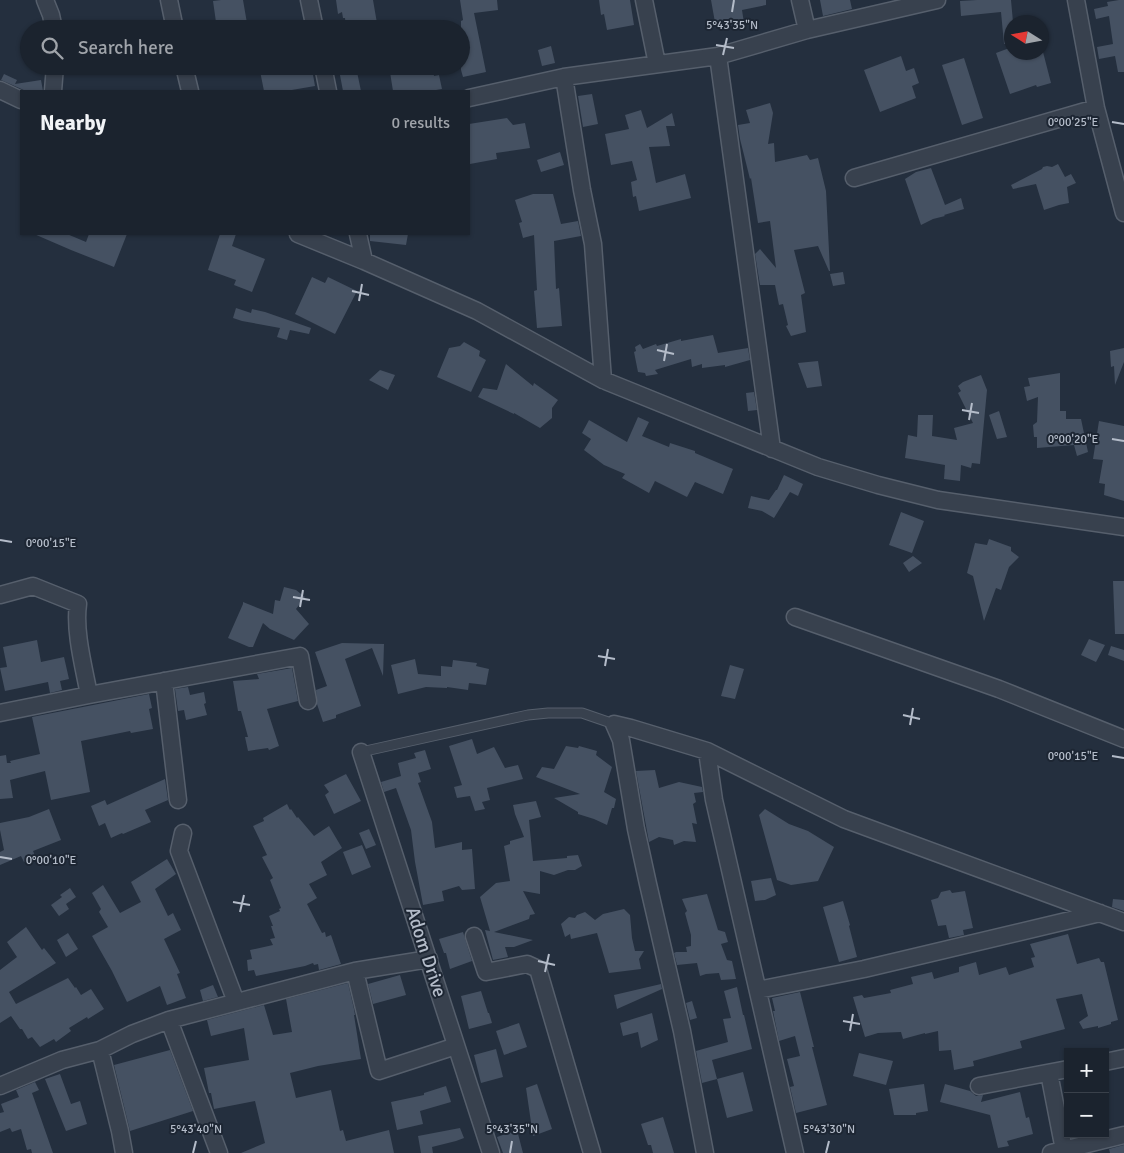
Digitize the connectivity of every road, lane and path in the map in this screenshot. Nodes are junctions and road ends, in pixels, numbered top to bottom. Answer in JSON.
{"nodes":[{"id":1,"x":45,"y":0,"type":"edge"},
{"id":2,"x":169,"y":0,"type":"edge"},
{"id":3,"x":309,"y":0,"type":"edge"},
{"id":4,"x":644,"y":0,"type":"edge"},
{"id":5,"x":800,"y":0,"type":"edge"},
{"id":6,"x":937,"y":0,"type":"edge"},
{"id":7,"x":1076,"y":0,"type":"edge"},
{"id":8,"x":52,"y":20,"type":"edge"},
{"id":9,"x":174,"y":20,"type":"edge"},
{"id":10,"x":313,"y":20,"type":"edge"},
{"id":11,"x":806,"y":30,"type":"junction"},
{"id":12,"x":718,"y":56,"type":"junction"},
{"id":13,"x":657,"y":64,"type":"junction"},
{"id":14,"x":54,"y":75,"type":"edge"},
{"id":15,"x":186,"y":75,"type":"edge"},
{"id":16,"x":324,"y":75,"type":"edge"},
{"id":17,"x":564,"y":77,"type":"junction"},
{"id":18,"x":0,"y":90,"type":"edge"},
{"id":19,"x":53,"y":90,"type":"edge"},
{"id":20,"x":190,"y":90,"type":"edge"},
{"id":21,"x":328,"y":90,"type":"edge"},
{"id":22,"x":470,"y":98,"type":"edge"},
{"id":23,"x":20,"y":100,"type":"edge"},
{"id":24,"x":1096,"y":108,"type":"junction"},
{"id":25,"x":854,"y":178,"type":"dead end"},
{"id":26,"x":1124,"y":213,"type":"edge"},
{"id":27,"x":300,"y":235,"type":"edge"},
{"id":28,"x":358,"y":235,"type":"edge"},
{"id":29,"x":364,"y":261,"type":"junction"},
{"id":30,"x":603,"y":380,"type":"junction"},
{"id":31,"x":772,"y":449,"type":"junction"},
{"id":32,"x":1124,"y":527,"type":"edge"},
{"id":33,"x":0,"y":595,"type":"edge"},
{"id":34,"x":795,"y":617,"type":"dead end"},
{"id":35,"x":164,"y":681,"type":"junction"},
{"id":36,"x":89,"y":695,"type":"junction"},
{"id":37,"x":308,"y":701,"type":"dead end"},
{"id":38,"x":0,"y":713,"type":"edge"},
{"id":39,"x":614,"y":724,"type":"junction"},
{"id":40,"x":1124,"y":739,"type":"edge"},
{"id":41,"x":707,"y":751,"type":"junction"},
{"id":42,"x":361,"y":752,"type":"joint"},
{"id":43,"x":178,"y":800,"type":"dead end"},
{"id":44,"x":183,"y":833,"type":"dead end"},
{"id":45,"x":1100,"y":913,"type":"junction"},
{"id":46,"x":1124,"y":922,"type":"edge"},
{"id":47,"x":474,"y":936,"type":"dead end"},
{"id":48,"x":429,"y":959,"type":"junction"},
{"id":49,"x":355,"y":971,"type":"junction"},
{"id":50,"x":758,"y":990,"type":"junction"},
{"id":51,"x":236,"y":1002,"type":"junction"},
{"id":52,"x":169,"y":1020,"type":"junction"},
{"id":53,"x":456,"y":1046,"type":"junction"},
{"id":54,"x":100,"y":1050,"type":"junction"},
{"id":55,"x":1124,"y":1058,"type":"edge"},
{"id":56,"x":1109,"y":1061,"type":"edge"},
{"id":57,"x":1064,"y":1070,"type":"edge"},
{"id":58,"x":1049,"y":1073,"type":"junction"},
{"id":59,"x":0,"y":1086,"type":"edge"},
{"id":60,"x":979,"y":1086,"type":"dead end"},
{"id":61,"x":1124,"y":1136,"type":"edge"},
{"id":62,"x":1057,"y":1151,"type":"edge"},
{"id":63,"x":124,"y":1153,"type":"edge"},
{"id":64,"x":219,"y":1153,"type":"edge"},
{"id":65,"x":490,"y":1153,"type":"edge"},
{"id":66,"x":592,"y":1153,"type":"edge"},
{"id":67,"x":705,"y":1153,"type":"edge"},
{"id":68,"x":795,"y":1153,"type":"edge"}],
"edges":[{"from":1,"to":8,"type":"street"},
{"from":2,"to":9,"type":"street"},
{"from":3,"to":10,"type":"street"},
{"from":4,"to":13,"type":"street"},
{"from":5,"to":11,"type":"street"},
{"from":6,"to":11,"type":"street"},
{"from":7,"to":24,"type":"street"},
{"from":11,"to":12,"type":"street"},
{"from":12,"to":13,"type":"street"},
{"from":12,"to":31,"type":"street"},
{"from":13,"to":17,"type":"street"},
{"from":14,"to":19,"type":"street"},
{"from":15,"to":20,"type":"street"},
{"from":16,"to":21,"type":"street"},
{"from":17,"to":22,"type":"street"},
{"from":17,"to":30,"type":"street"},
{"from":18,"to":23,"type":"street"},
{"from":24,"to":25,"type":"street"},
{"from":24,"to":26,"type":"street"},
{"from":27,"to":29,"type":"street"},
{"from":28,"to":29,"type":"street"},
{"from":29,"to":30,"type":"street"},
{"from":30,"to":31,"type":"street"},
{"from":31,"to":32,"type":"street"},
{"from":33,"to":36,"type":"street"},
{"from":34,"to":40,"type":"street"},
{"from":35,"to":36,"type":"street"},
{"from":35,"to":37,"type":"street"},
{"from":35,"to":43,"type":"street"},
{"from":36,"to":38,"type":"street"},
{"from":39,"to":41,"type":"street"},
{"from":39,"to":42,"type":"lane"},
{"from":39,"to":67,"type":"street"},
{"from":41,"to":45,"type":"street"},
{"from":41,"to":50,"type":"street"},
{"from":42,"to":48,"type":"street","name":"Adom Drive"},
{"from":44,"to":51,"type":"street"},
{"from":45,"to":46,"type":"street"},
{"from":45,"to":50,"type":"street"},
{"from":47,"to":66,"type":"street"},
{"from":48,"to":49,"type":"street"},
{"from":48,"to":53,"type":"street","name":"Adom Drive"},
{"from":49,"to":51,"type":"street"},
{"from":49,"to":53,"type":"street"},
{"from":50,"to":68,"type":"street"},
{"from":51,"to":52,"type":"street"},
{"from":52,"to":54,"type":"street"},
{"from":52,"to":64,"type":"street"},
{"from":53,"to":65,"type":"street","name":"Adom Drive"},
{"from":54,"to":59,"type":"street"},
{"from":54,"to":63,"type":"street"},
{"from":55,"to":56,"type":"street"},
{"from":57,"to":58,"type":"street"},
{"from":58,"to":60,"type":"street"},
{"from":58,"to":62,"type":"street"},
{"from":61,"to":62,"type":"street"}]}
